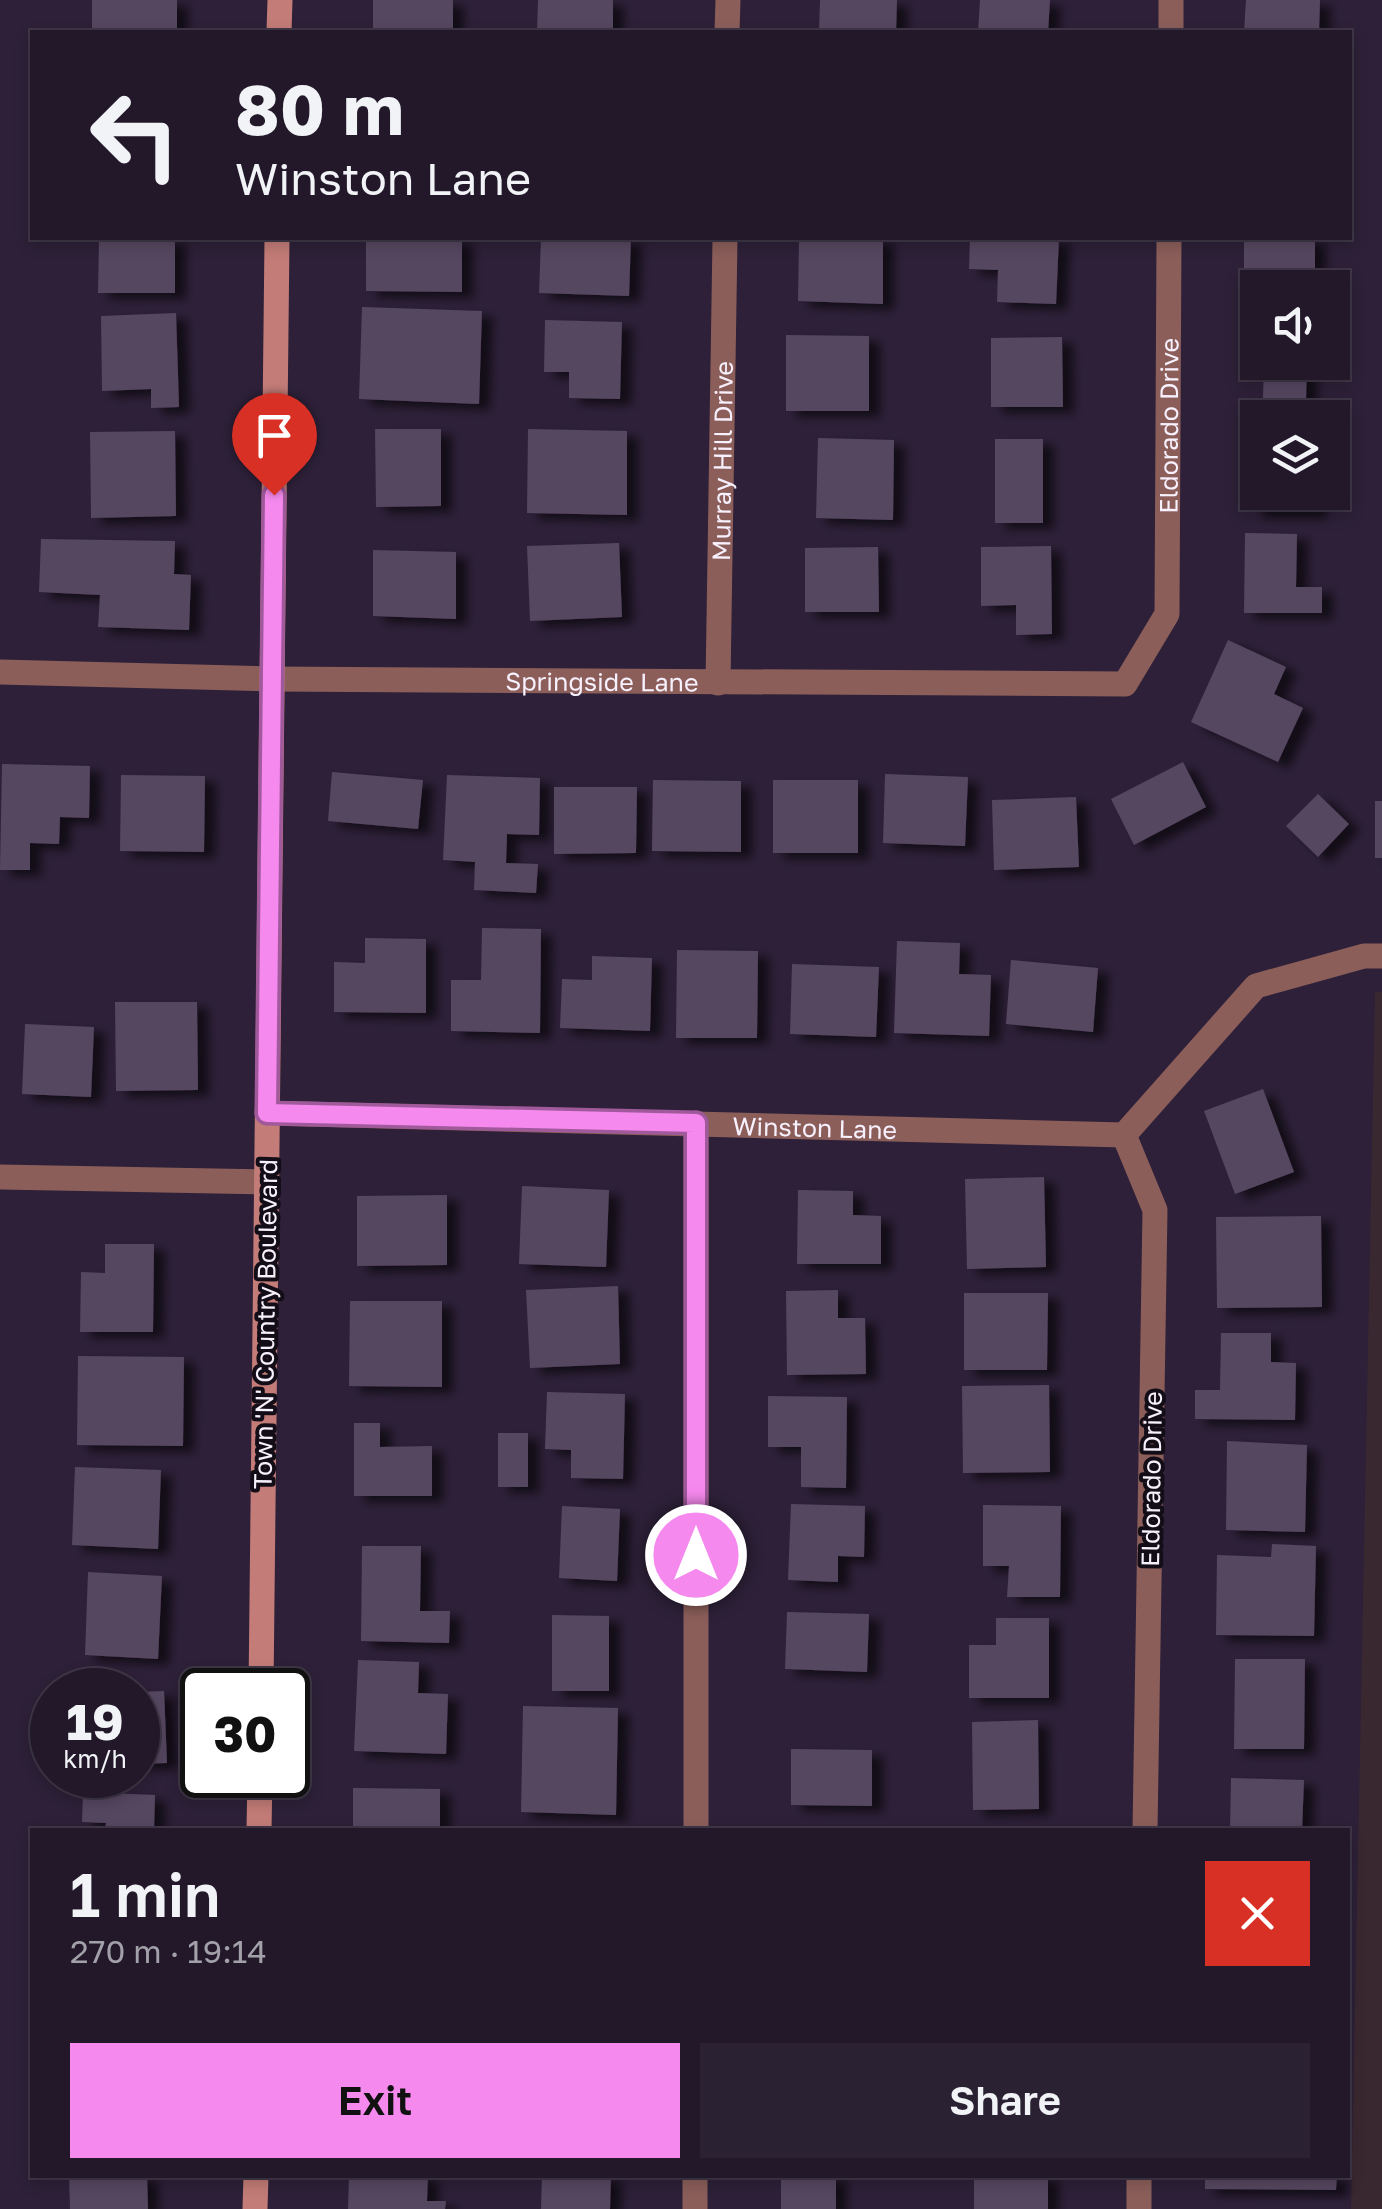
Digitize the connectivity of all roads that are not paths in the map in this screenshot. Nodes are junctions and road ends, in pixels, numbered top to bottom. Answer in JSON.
{"nodes":[{"id":1,"x":280,"y":0,"type":"edge"},
{"id":2,"x":728,"y":0,"type":"edge"},
{"id":3,"x":1171,"y":0,"type":"edge"},
{"id":4,"x":279,"y":30,"type":"edge"},
{"id":5,"x":728,"y":30,"type":"edge"},
{"id":6,"x":1171,"y":30,"type":"edge"},
{"id":7,"x":277,"y":240,"type":"edge"},
{"id":8,"x":724,"y":240,"type":"edge"},
{"id":9,"x":1170,"y":240,"type":"edge"},
{"id":10,"x":1166,"y":614,"type":"joint"},
{"id":11,"x":0,"y":672,"type":"edge"},
{"id":12,"x":272,"y":679,"type":"junction"},
{"id":13,"x":718,"y":683,"type":"junction"},
{"id":14,"x":1382,"y":956,"type":"edge"},
{"id":15,"x":267,"y":1113,"type":"junction"},
{"id":16,"x":696,"y":1123,"type":"junction"},
{"id":17,"x":1124,"y":1135,"type":"junction"},
{"id":18,"x":0,"y":1177,"type":"edge"},
{"id":19,"x":266,"y":1182,"type":"junction"},
{"id":20,"x":261,"y":1668,"type":"edge"},
{"id":21,"x":260,"y":1798,"type":"edge"},
{"id":22,"x":259,"y":1828,"type":"edge"},
{"id":23,"x":696,"y":1828,"type":"edge"},
{"id":24,"x":1145,"y":1828,"type":"edge"},
{"id":25,"x":256,"y":2178,"type":"edge"},
{"id":26,"x":696,"y":2178,"type":"edge"},
{"id":27,"x":1139,"y":2178,"type":"edge"},
{"id":28,"x":255,"y":2209,"type":"edge"},
{"id":29,"x":696,"y":2209,"type":"edge"},
{"id":30,"x":1139,"y":2209,"type":"edge"}],
"edges":[{"from":1,"to":4,"type":"street"},
{"from":2,"to":5,"type":"street"},
{"from":3,"to":6,"type":"street"},
{"from":7,"to":12,"type":"street","name":"Town 'N' Country Boulevard"},
{"from":8,"to":13,"type":"street","name":"Murray Hill Drive"},
{"from":9,"to":10,"type":"street","name":"Eldorado Drive"},
{"from":10,"to":13,"type":"street","name":"Springside Lane"},
{"from":11,"to":12,"type":"street","name":"Springside Lane"},
{"from":12,"to":13,"type":"street","name":"Springside Lane"},
{"from":12,"to":15,"type":"street","name":"Town 'N' Country Boulevard"},
{"from":14,"to":17,"type":"street"},
{"from":15,"to":16,"type":"street","name":"Winston Lane"},
{"from":15,"to":19,"type":"street","name":"Town 'N' Country Boulevard"},
{"from":16,"to":17,"type":"street","name":"Winston Lane"},
{"from":16,"to":23,"type":"street"},
{"from":17,"to":24,"type":"street","name":"Eldorado Drive"},
{"from":18,"to":19,"type":"street"},
{"from":19,"to":20,"type":"street","name":"Town 'N' Country Boulevard"},
{"from":21,"to":22,"type":"street"},
{"from":25,"to":28,"type":"street"},
{"from":26,"to":29,"type":"street"},
{"from":27,"to":30,"type":"street"}]}
